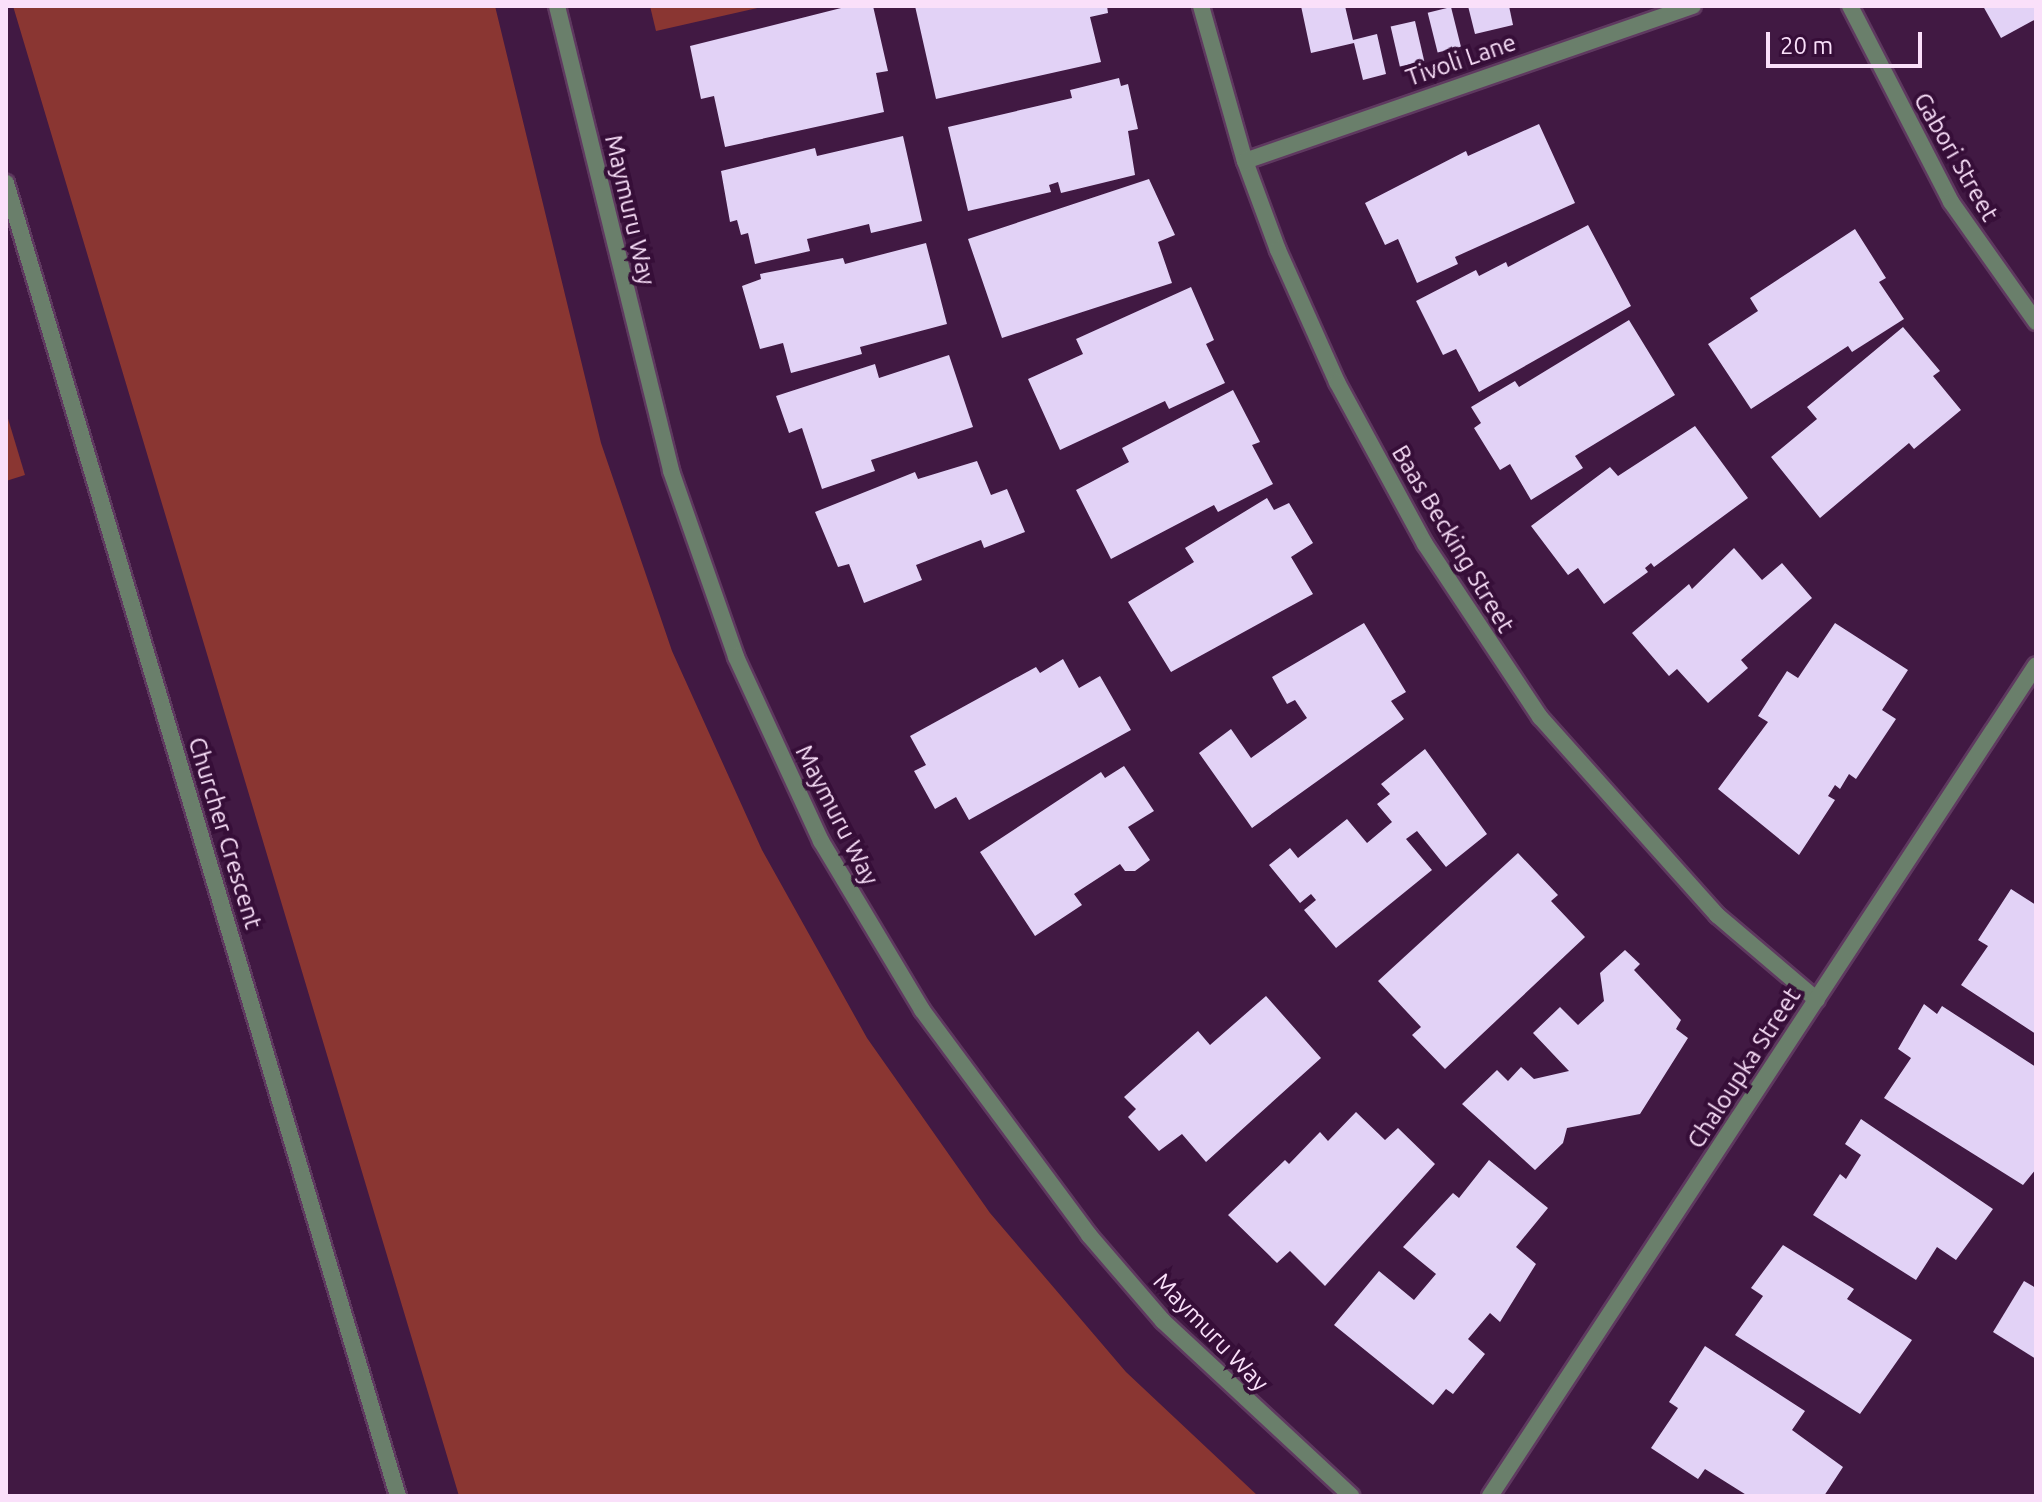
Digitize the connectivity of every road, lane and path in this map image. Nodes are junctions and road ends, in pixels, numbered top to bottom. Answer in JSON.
{"nodes":[{"id":1,"x":557,"y":6,"type":"edge"},
{"id":2,"x":1201,"y":6,"type":"edge"},
{"id":3,"x":1693,"y":6,"type":"edge"},
{"id":4,"x":1850,"y":6,"type":"edge"},
{"id":5,"x":1245,"y":161,"type":"junction"},
{"id":6,"x":6,"y":183,"type":"edge"},
{"id":7,"x":2036,"y":322,"type":"edge"},
{"id":8,"x":2036,"y":665,"type":"edge"},
{"id":9,"x":1817,"y":1000,"type":"junction"},
{"id":10,"x":398,"y":1496,"type":"edge"},
{"id":11,"x":1351,"y":1496,"type":"edge"},
{"id":12,"x":1490,"y":1496,"type":"edge"}],
"edges":[{"from":1,"to":11,"type":"street","name":"Maymuru Way"},
{"from":2,"to":5,"type":"street","name":"Baas Becking Street"},
{"from":3,"to":5,"type":"street","name":"Tivoli Lane"},
{"from":4,"to":7,"type":"street","name":"Gabori Street"},
{"from":5,"to":9,"type":"street","name":"Baas Becking Street"},
{"from":6,"to":10,"type":"street","name":"Churcher Crescent"},
{"from":8,"to":9,"type":"street","name":"Chaloupka Street"},
{"from":9,"to":12,"type":"street","name":"Chaloupka Street"}]}
